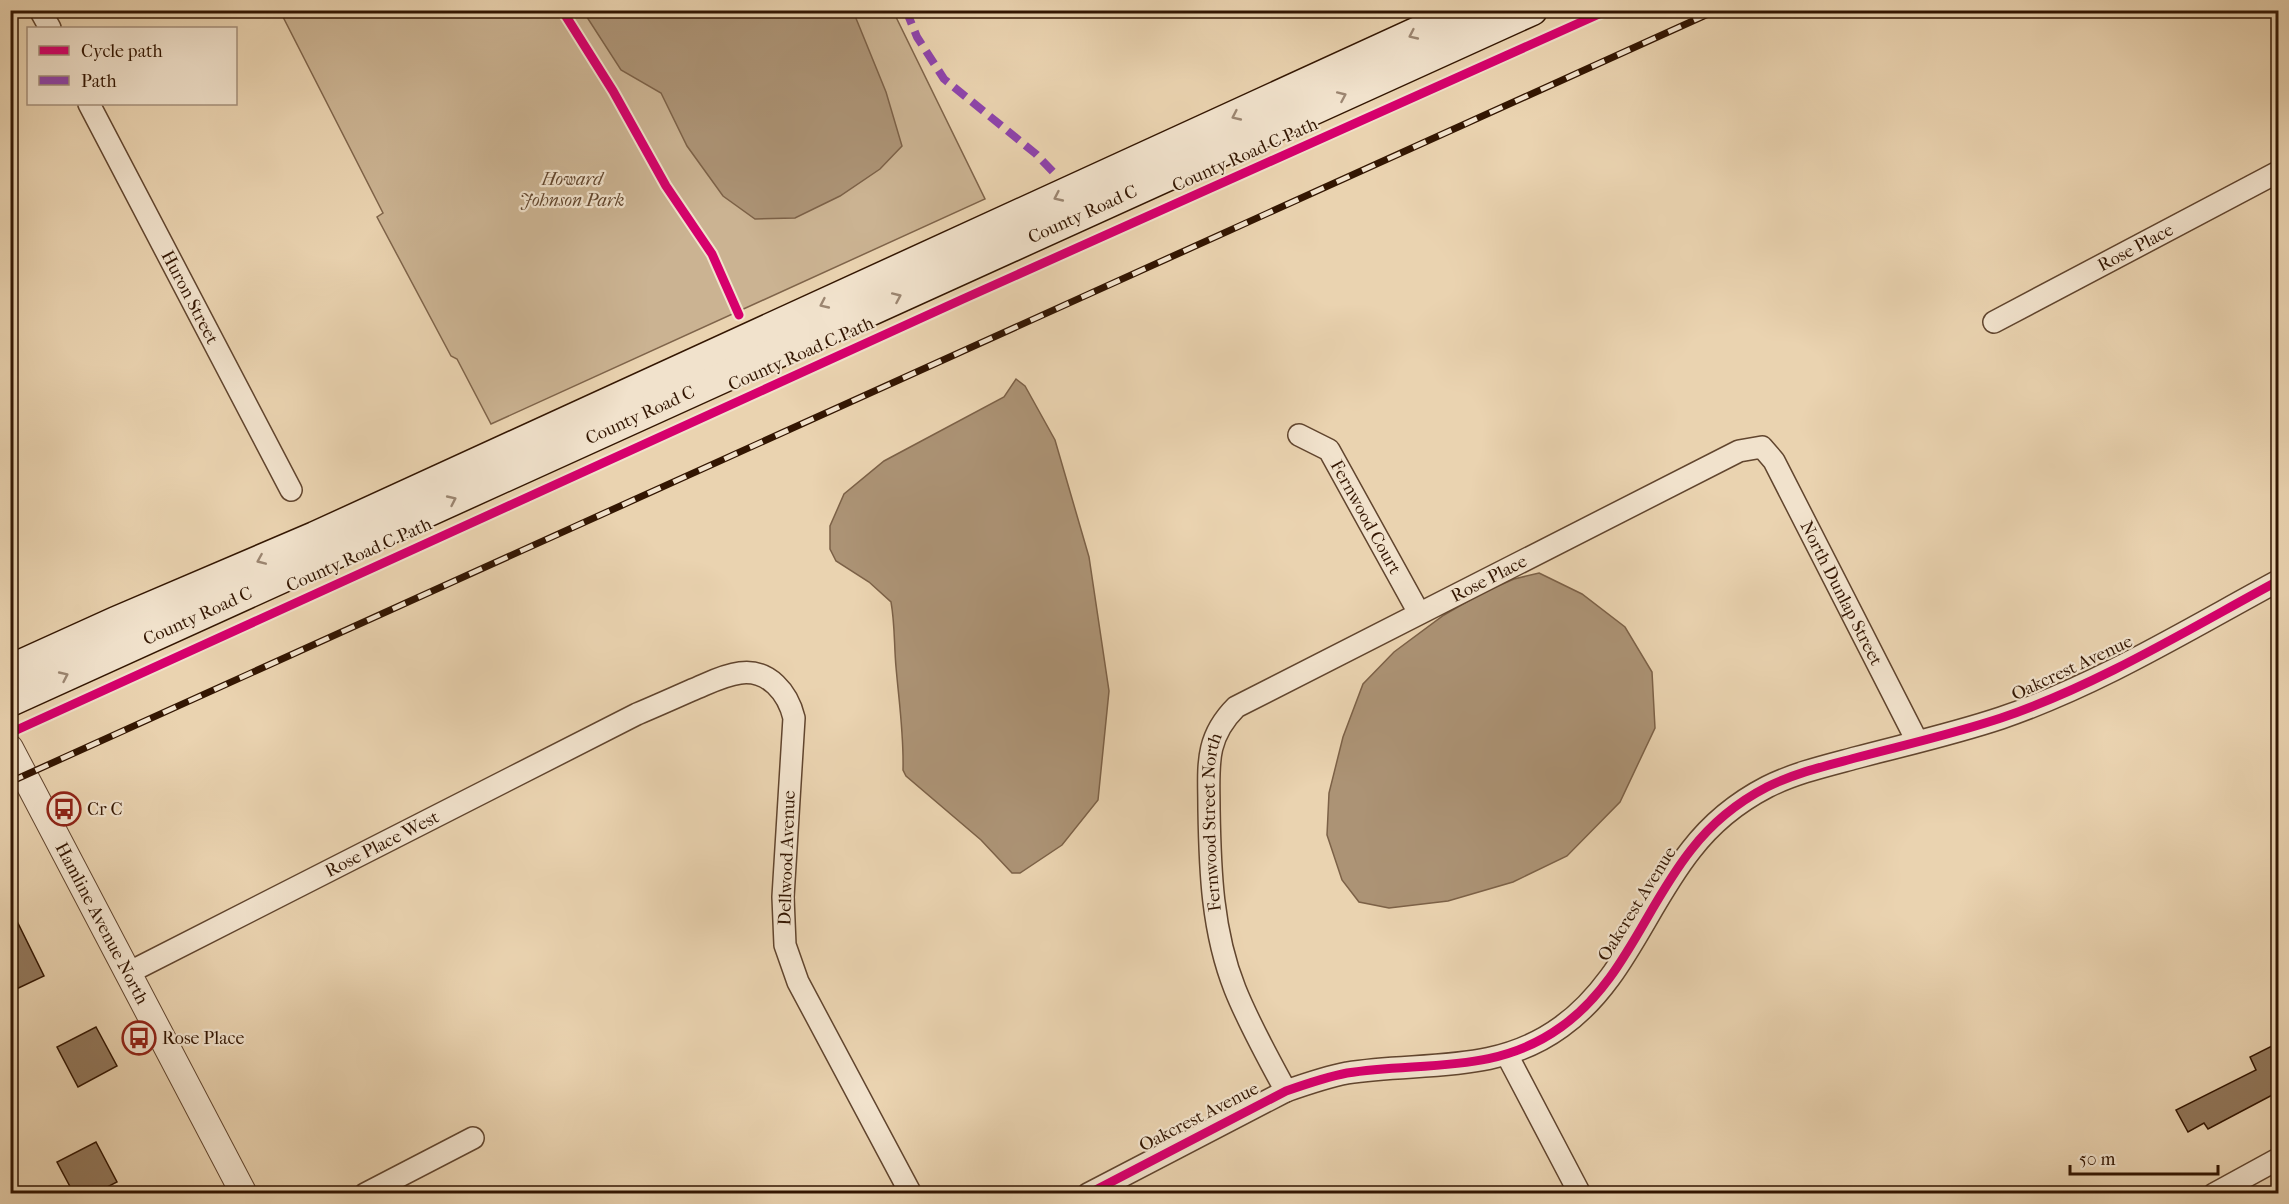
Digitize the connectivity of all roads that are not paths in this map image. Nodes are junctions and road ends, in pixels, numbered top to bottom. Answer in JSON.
{"nodes":[{"id":1,"x":40,"y":10,"type":"edge"},
{"id":2,"x":1466,"y":10,"type":"edge"},
{"id":3,"x":1532,"y":10,"type":"edge"},
{"id":4,"x":49,"y":27,"type":"edge"},
{"id":5,"x":90,"y":105,"type":"edge"},
{"id":6,"x":2278,"y":172,"type":"edge"},
{"id":7,"x":1994,"y":322,"type":"dead end"},
{"id":8,"x":1299,"y":435,"type":"dead end"},
{"id":9,"x":1762,"y":447,"type":"joint"},
{"id":10,"x":291,"y":490,"type":"dead end"},
{"id":11,"x":2278,"y":581,"type":"edge"},
{"id":12,"x":1419,"y":613,"type":"junction"},
{"id":13,"x":10,"y":670,"type":"edge"},
{"id":14,"x":10,"y":700,"type":"edge"},
{"id":15,"x":637,"y":714,"type":"joint"},
{"id":16,"x":1222,"y":722,"type":"joint"},
{"id":17,"x":1917,"y":741,"type":"junction"},
{"id":18,"x":10,"y":748,"type":"edge"},
{"id":19,"x":128,"y":973,"type":"junction"},
{"id":20,"x":1507,"y":1055,"type":"junction"},
{"id":21,"x":1286,"y":1091,"type":"junction"},
{"id":22,"x":473,"y":1138,"type":"dead end"},
{"id":23,"x":2278,"y":1159,"type":"edge"},
{"id":24,"x":244,"y":1194,"type":"edge"},
{"id":25,"x":364,"y":1194,"type":"edge"},
{"id":26,"x":911,"y":1194,"type":"edge"},
{"id":27,"x":1088,"y":1194,"type":"edge"},
{"id":28,"x":1580,"y":1194,"type":"edge"},
{"id":29,"x":2214,"y":1194,"type":"edge"}],
"edges":[{"from":1,"to":4,"type":"street"},
{"from":2,"to":13,"type":"main road","name":"County Road C","one_way":true},
{"from":14,"to":3,"type":"main road","name":"County Road C","one_way":true},
{"from":5,"to":10,"type":"street","name":"Huron Street"},
{"from":6,"to":7,"type":"street","name":"Rose Place"},
{"from":8,"to":12,"type":"street","name":"Fernwood Court"},
{"from":9,"to":12,"type":"street","name":"Rose Place"},
{"from":9,"to":17,"type":"street","name":"North Dunlap Street"},
{"from":11,"to":17,"type":"street","name":"Oakcrest Avenue"},
{"from":12,"to":16,"type":"street","name":"Rose Place"},
{"from":15,"to":19,"type":"street","name":"Rose Place West"},
{"from":15,"to":26,"type":"street","name":"Dellwood Avenue"},
{"from":16,"to":21,"type":"street","name":"Fernwood Street North"},
{"from":17,"to":20,"type":"street","name":"Oakcrest Avenue"},
{"from":18,"to":19,"type":"street","name":"Hamline Avenue North"},
{"from":19,"to":24,"type":"street","name":"Hamline Avenue North"},
{"from":20,"to":21,"type":"street","name":"Oakcrest Avenue"},
{"from":20,"to":28,"type":"street"},
{"from":21,"to":27,"type":"street","name":"Oakcrest Avenue"},
{"from":22,"to":25,"type":"street"},
{"from":23,"to":29,"type":"street"}]}
